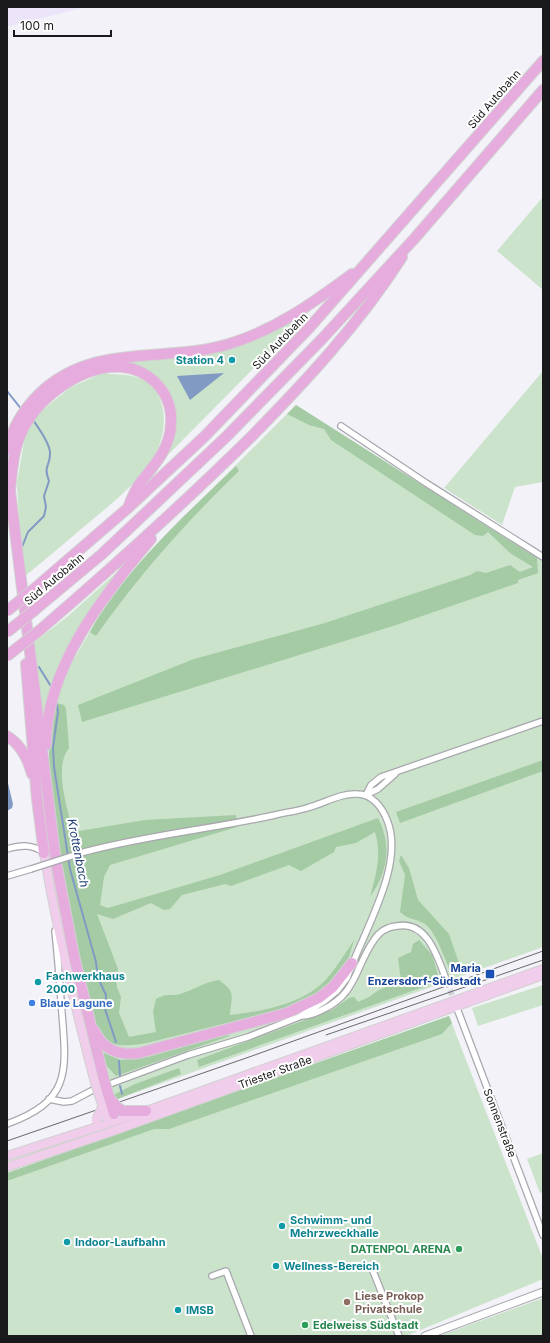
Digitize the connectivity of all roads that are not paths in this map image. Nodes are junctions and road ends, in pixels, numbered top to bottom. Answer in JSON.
{"nodes":[{"id":1,"x":543,"y":61,"type":"edge"},
{"id":2,"x":543,"y":90,"type":"edge"},
{"id":3,"x":414,"y":239,"type":"junction"},
{"id":4,"x":368,"y":263,"type":"junction"},
{"id":5,"x":31,"y":409,"type":"junction"},
{"id":6,"x":341,"y":426,"type":"dead end"},
{"id":7,"x":19,"y":427,"type":"junction"},
{"id":8,"x":7,"y":450,"type":"edge"},
{"id":9,"x":128,"y":508,"type":"junction"},
{"id":10,"x":168,"y":518,"type":"junction"},
{"id":11,"x":7,"y":529,"type":"edge"},
{"id":12,"x":543,"y":557,"type":"edge"},
{"id":13,"x":7,"y":611,"type":"edge"},
{"id":14,"x":7,"y":632,"type":"edge"},
{"id":15,"x":7,"y":656,"type":"edge"},
{"id":16,"x":543,"y":721,"type":"edge"},
{"id":17,"x":7,"y":736,"type":"edge"},
{"id":18,"x":46,"y":787,"type":"junction"},
{"id":19,"x":366,"y":795,"type":"junction"},
{"id":20,"x":37,"y":799,"type":"junction"},
{"id":21,"x":7,"y":849,"type":"edge"},
{"id":22,"x":44,"y":853,"type":"junction"},
{"id":23,"x":7,"y":876,"type":"edge"},
{"id":24,"x":54,"y":915,"type":"junction"},
{"id":25,"x":352,"y":963,"type":"junction"},
{"id":26,"x":543,"y":969,"type":"edge"},
{"id":27,"x":543,"y":975,"type":"edge"},
{"id":28,"x":447,"y":982,"type":"tunnel mouth"},
{"id":29,"x":86,"y":1007,"type":"junction"},
{"id":30,"x":458,"y":1011,"type":"dead end"},
{"id":31,"x":299,"y":1016,"type":"junction"},
{"id":32,"x":100,"y":1081,"type":"junction"},
{"id":33,"x":49,"y":1099,"type":"junction"},
{"id":34,"x":102,"y":1107,"type":"junction"},
{"id":35,"x":146,"y":1111,"type":"joint"},
{"id":36,"x":113,"y":1117,"type":"junction"},
{"id":37,"x":7,"y":1124,"type":"edge"},
{"id":38,"x":86,"y":1130,"type":"junction"},
{"id":39,"x":113,"y":1132,"type":"junction"},
{"id":40,"x":7,"y":1156,"type":"edge"},
{"id":41,"x":7,"y":1168,"type":"edge"},
{"id":42,"x":543,"y":1235,"type":"edge"},
{"id":43,"x":373,"y":1271,"type":"dead end"},
{"id":44,"x":212,"y":1276,"type":"dead end"},
{"id":45,"x":543,"y":1292,"type":"edge"},
{"id":46,"x":251,"y":1336,"type":"edge"},
{"id":47,"x":399,"y":1336,"type":"edge"},
{"id":48,"x":425,"y":1336,"type":"edge"}],
"edges":[{"from":1,"to":4,"type":"highway","name":"Süd Autobahn"},
{"from":2,"to":3,"type":"highway","name":"Süd Autobahn"},
{"from":3,"to":10,"type":"highway"},
{"from":3,"to":14,"type":"highway","name":"Süd Autobahn","bridge":true},
{"from":4,"to":5,"type":"highway"},
{"from":4,"to":9,"type":"highway","name":"Süd Autobahn"},
{"from":5,"to":7,"type":"highway"},
{"from":5,"to":9,"type":"highway"},
{"from":6,"to":12,"type":"street"},
{"from":7,"to":8,"type":"highway"},
{"from":7,"to":18,"type":"highway"},
{"from":9,"to":13,"type":"highway","name":"Süd Autobahn","bridge":true},
{"from":10,"to":15,"type":"highway","bridge":true},
{"from":10,"to":18,"type":"highway"},
{"from":11,"to":20,"type":"highway"},
{"from":16,"to":19,"type":"street"},
{"from":17,"to":20,"type":"highway"},
{"from":18,"to":29,"type":"highway"},
{"from":19,"to":23,"type":"street","bridge":true},
{"from":19,"to":25,"type":"street"},
{"from":20,"to":22,"type":"highway"},
{"from":21,"to":22,"type":"street"},
{"from":22,"to":24,"type":"main road"},
{"from":24,"to":32,"type":"main road"},
{"from":24,"to":33,"type":"street"},
{"from":25,"to":29,"type":"highway"},
{"from":25,"to":31,"type":"street"},
{"from":26,"to":35,"type":"main road","name":"Triester Straße"},
{"from":27,"to":39,"type":"main road","name":"Triester Straße"},
{"from":28,"to":31,"type":"street"},
{"from":29,"to":32,"type":"highway"},
{"from":30,"to":42,"type":"street","name":"Sonnenstraße"},
{"from":31,"to":33,"type":"street"},
{"from":32,"to":34,"type":"main road","bridge":true},
{"from":32,"to":36,"type":"highway","bridge":true},
{"from":33,"to":37,"type":"street"},
{"from":34,"to":36,"type":"main road","bridge":true},
{"from":34,"to":38,"type":"main road","bridge":true},
{"from":35,"to":36,"type":"highway"},
{"from":36,"to":38,"type":"main road"},
{"from":36,"to":39,"type":"main road"},
{"from":38,"to":40,"type":"main road"},
{"from":39,"to":41,"type":"main road","name":"Triester Straße"},
{"from":43,"to":47,"type":"street"},
{"from":44,"to":46,"type":"street"},
{"from":45,"to":48,"type":"street"}]}
